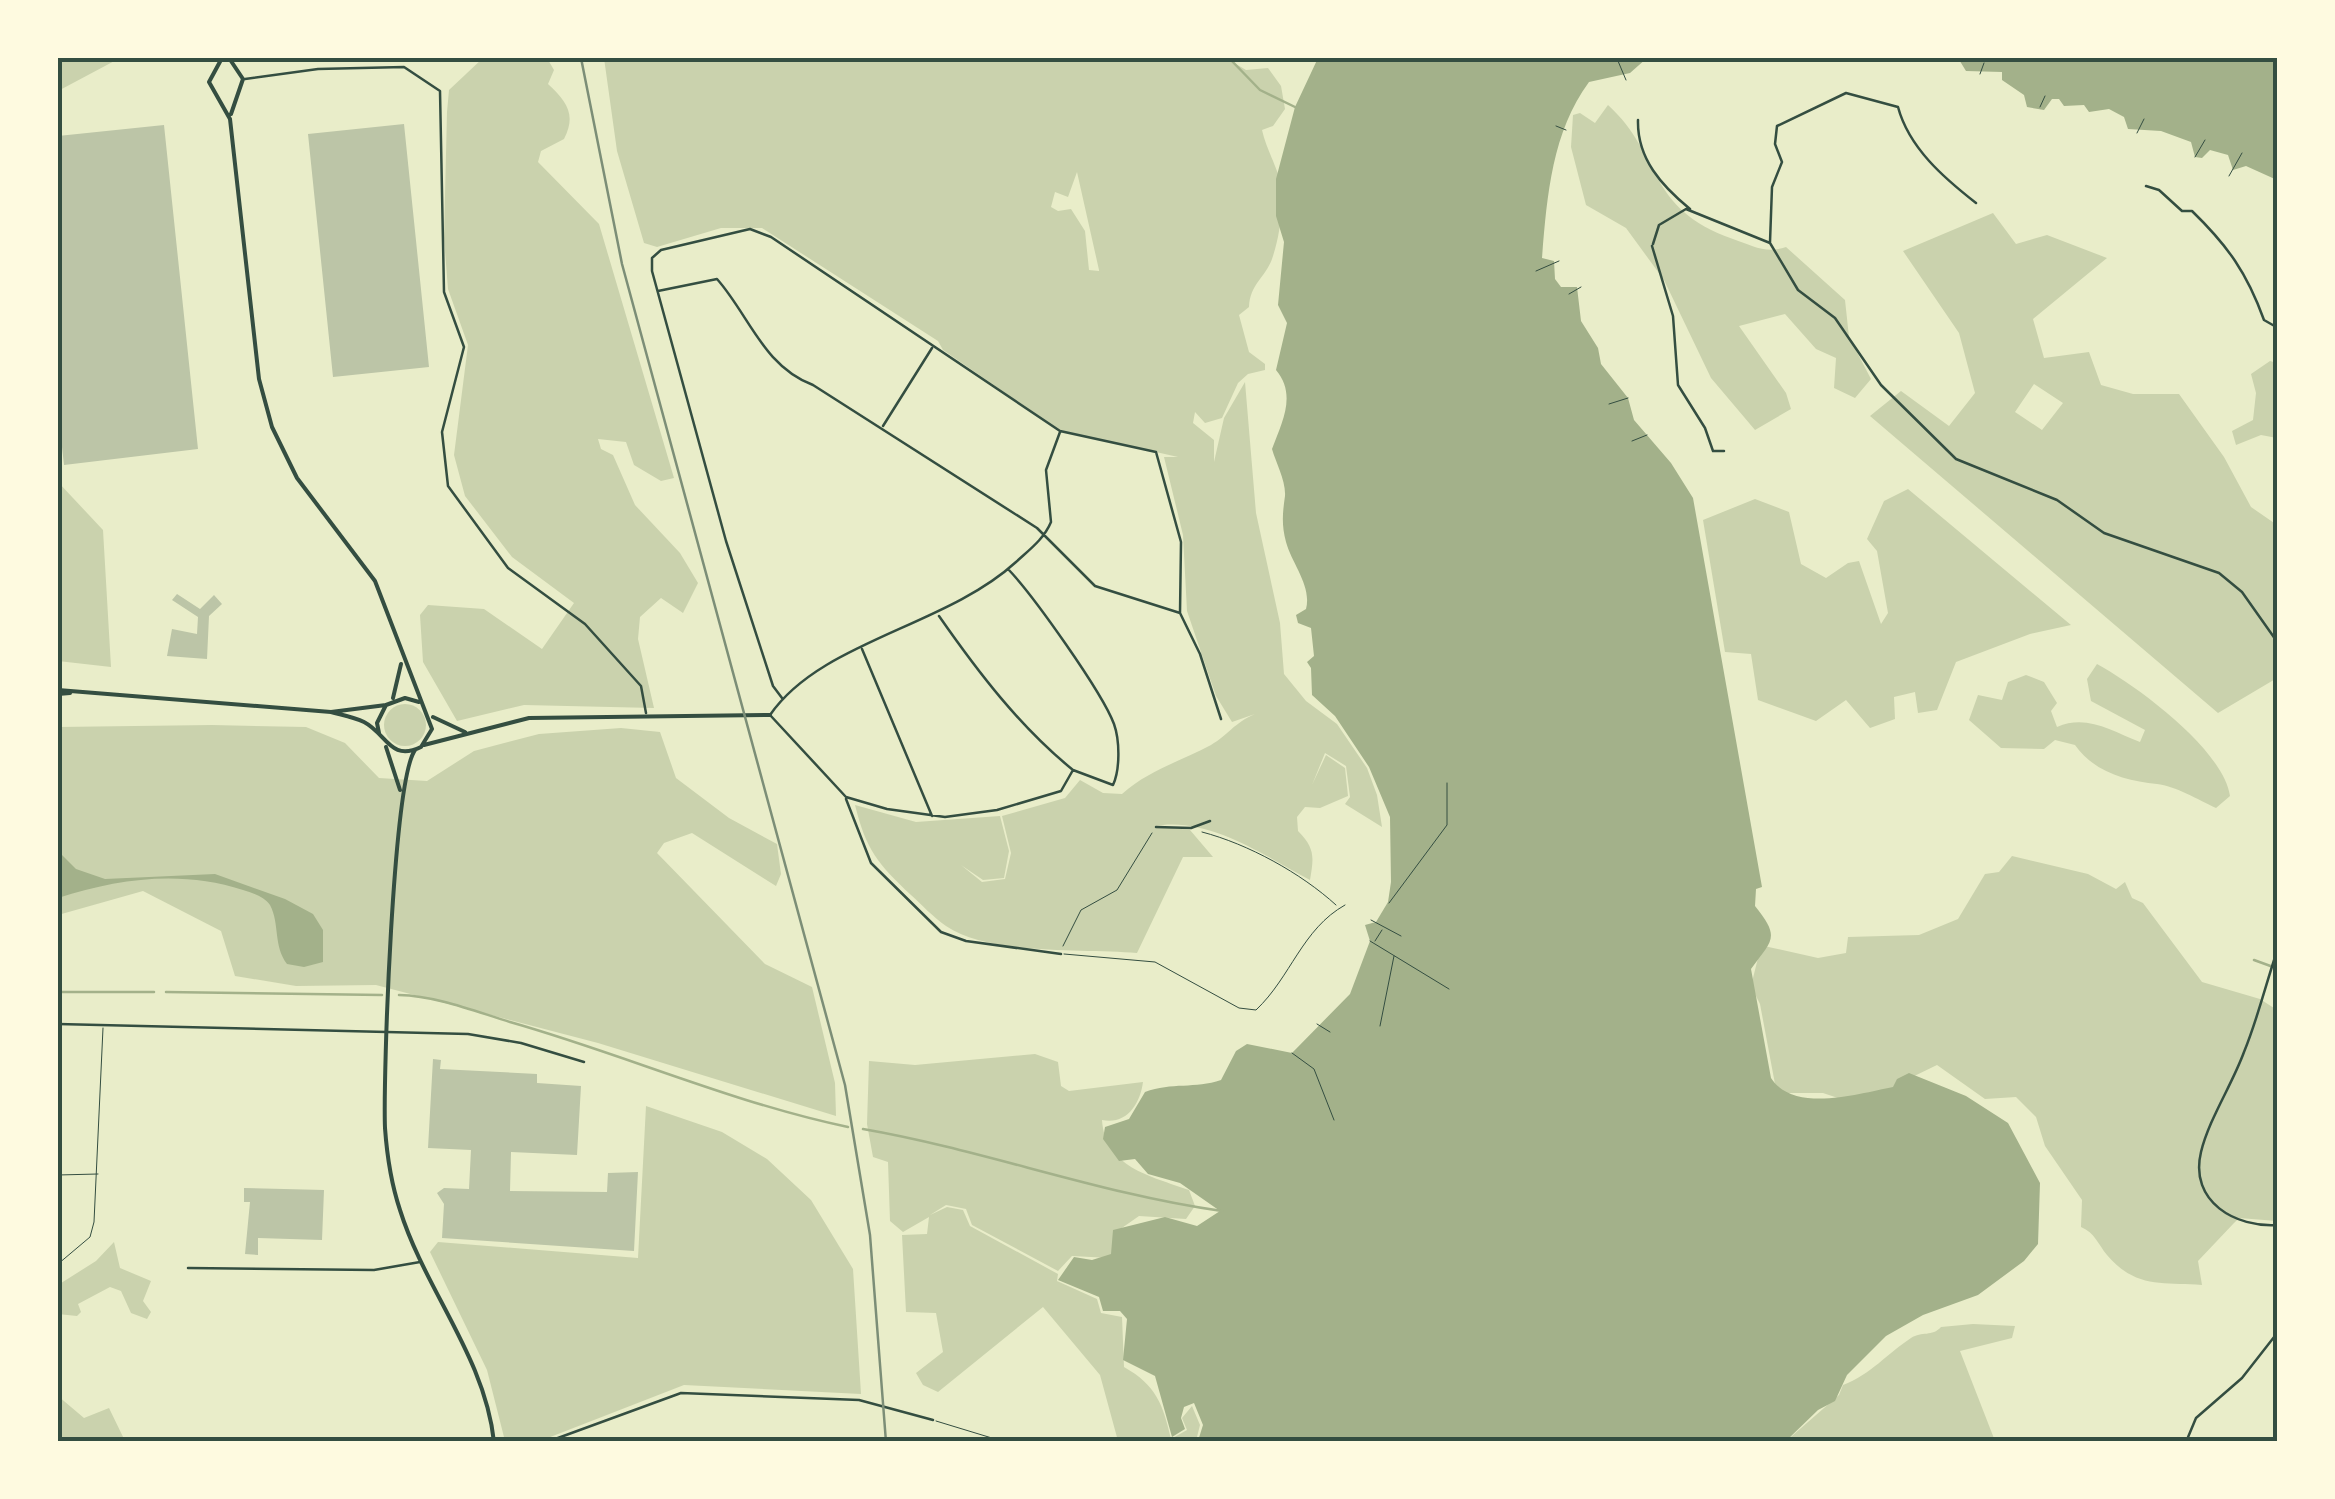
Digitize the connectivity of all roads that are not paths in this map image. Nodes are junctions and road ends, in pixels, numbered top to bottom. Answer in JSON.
{"nodes":[{"id":1,"x":222,"y":58,"type":"edge"},
{"id":2,"x":229,"y":58,"type":"edge"},
{"id":3,"x":218,"y":66,"type":"junction"},
{"id":4,"x":235,"y":66,"type":"junction"},
{"id":5,"x":244,"y":79,"type":"junction"},
{"id":6,"x":234,"y":96,"type":"junction"},
{"id":7,"x":220,"y":97,"type":"junction"},
{"id":8,"x":230,"y":119,"type":"junction"},
{"id":9,"x":1638,"y":120,"type":"dead end"},
{"id":10,"x":2146,"y":186,"type":"dead end"},
{"id":11,"x":1976,"y":203,"type":"dead end"},
{"id":12,"x":1692,"y":210,"type":"junction"},
{"id":13,"x":1770,"y":243,"type":"junction"},
{"id":14,"x":656,"y":292,"type":"junction"},
{"id":15,"x":2278,"y":328,"type":"edge"},
{"id":16,"x":934,"y":346,"type":"junction"},
{"id":17,"x":883,"y":427,"type":"junction"},
{"id":18,"x":1060,"y":432,"type":"junction"},
{"id":19,"x":1724,"y":451,"type":"dead end"},
{"id":20,"x":1044,"y":536,"type":"junction"},
{"id":21,"x":1008,"y":570,"type":"junction"},
{"id":22,"x":1180,"y":613,"type":"junction"},
{"id":23,"x":938,"y":615,"type":"junction"},
{"id":24,"x":2278,"y":643,"type":"edge"},
{"id":25,"x":862,"y":649,"type":"junction"},
{"id":26,"x":401,"y":660,"type":"junction"},
{"id":27,"x":58,"y":692,"type":"edge"},
{"id":28,"x":782,"y":698,"type":"junction"},
{"id":29,"x":388,"y":703,"type":"junction"},
{"id":30,"x":424,"y":706,"type":"junction"},
{"id":31,"x":331,"y":712,"type":"junction"},
{"id":32,"x":429,"y":712,"type":"junction"},
{"id":33,"x":770,"y":715,"type":"junction"},
{"id":34,"x":646,"y":716,"type":"junction"},
{"id":35,"x":1221,"y":719,"type":"dead end"},
{"id":36,"x":469,"y":733,"type":"junction"},
{"id":37,"x":382,"y":740,"type":"junction"},
{"id":38,"x":424,"y":745,"type":"junction"},
{"id":39,"x":415,"y":750,"type":"junction"},
{"id":40,"x":1073,"y":770,"type":"junction"},
{"id":41,"x":846,"y":798,"type":"junction"},
{"id":42,"x":401,"y":799,"type":"junction"},
{"id":43,"x":932,"y":817,"type":"junction"},
{"id":44,"x":1210,"y":821,"type":"dead end"},
{"id":45,"x":1156,"y":827,"type":"road end"},
{"id":46,"x":1345,"y":904,"type":"dead end"},
{"id":47,"x":2278,"y":948,"type":"edge"},
{"id":48,"x":1061,"y":954,"type":"joint"},
{"id":49,"x":58,"y":1024,"type":"edge"},
{"id":50,"x":103,"y":1026,"type":"junction"},
{"id":51,"x":388,"y":1032,"type":"junction"},
{"id":52,"x":584,"y":1062,"type":"dead end"},
{"id":53,"x":98,"y":1174,"type":"junction"},
{"id":54,"x":58,"y":1175,"type":"edge"},
{"id":55,"x":2278,"y":1225,"type":"edge"},
{"id":56,"x":421,"y":1262,"type":"junction"},
{"id":57,"x":58,"y":1264,"type":"edge"},
{"id":58,"x":188,"y":1268,"type":"dead end"},
{"id":59,"x":2278,"y":1332,"type":"edge"},
{"id":60,"x":933,"y":1420,"type":"joint"},
{"id":61,"x":494,"y":1442,"type":"edge"},
{"id":62,"x":547,"y":1442,"type":"edge"},
{"id":63,"x":1005,"y":1442,"type":"edge"},
{"id":64,"x":2186,"y":1442,"type":"edge"}],
"edges":[{"from":1,"to":3,"type":"street"},
{"from":2,"to":4,"type":"street"},
{"from":3,"to":4,"type":"street"},
{"from":3,"to":7,"type":"street"},
{"from":4,"to":5,"type":"street"},
{"from":5,"to":6,"type":"street"},
{"from":5,"to":34,"type":"street"},
{"from":6,"to":7,"type":"street"},
{"from":6,"to":8,"type":"street"},
{"from":7,"to":8,"type":"street"},
{"from":8,"to":26,"type":"street"},
{"from":9,"to":12,"type":"street"},
{"from":10,"to":15,"type":"street"},
{"from":11,"to":13,"type":"street"},
{"from":12,"to":13,"type":"street"},
{"from":12,"to":19,"type":"street"},
{"from":13,"to":24,"type":"street"},
{"from":14,"to":16,"type":"street"},
{"from":14,"to":17,"type":"street"},
{"from":14,"to":28,"type":"street"},
{"from":16,"to":17,"type":"street"},
{"from":16,"to":18,"type":"street"},
{"from":17,"to":20,"type":"street"},
{"from":18,"to":20,"type":"street"},
{"from":18,"to":22,"type":"street"},
{"from":20,"to":21,"type":"street"},
{"from":20,"to":22,"type":"street"},
{"from":21,"to":23,"type":"street"},
{"from":21,"to":40,"type":"street"},
{"from":22,"to":35,"type":"street"},
{"from":23,"to":25,"type":"street"},
{"from":23,"to":40,"type":"street"},
{"from":25,"to":28,"type":"street"},
{"from":25,"to":43,"type":"street"},
{"from":26,"to":29,"type":"street"},
{"from":26,"to":30,"type":"street"},
{"from":27,"to":31,"type":"street"},
{"from":28,"to":33,"type":"street"},
{"from":29,"to":30,"type":"street"},
{"from":29,"to":31,"type":"street"},
{"from":29,"to":37,"type":"street"},
{"from":30,"to":32,"type":"street"},
{"from":31,"to":37,"type":"street"},
{"from":32,"to":36,"type":"street"},
{"from":32,"to":38,"type":"street"},
{"from":33,"to":34,"type":"street"},
{"from":33,"to":41,"type":"street"},
{"from":34,"to":36,"type":"street"},
{"from":36,"to":38,"type":"street"},
{"from":37,"to":39,"type":"street"},
{"from":37,"to":42,"type":"street"},
{"from":38,"to":39,"type":"street"},
{"from":39,"to":42,"type":"street"},
{"from":40,"to":43,"type":"street"},
{"from":41,"to":43,"type":"street"},
{"from":41,"to":48,"type":"street"},
{"from":42,"to":51,"type":"street"},
{"from":44,"to":45,"type":"street"},
{"from":46,"to":48,"type":"lane"},
{"from":47,"to":55,"type":"street"},
{"from":49,"to":50,"type":"street"},
{"from":50,"to":51,"type":"street"},
{"from":50,"to":53,"type":"lane"},
{"from":51,"to":52,"type":"street"},
{"from":51,"to":56,"type":"street"},
{"from":53,"to":54,"type":"lane"},
{"from":53,"to":57,"type":"lane"},
{"from":56,"to":58,"type":"street"},
{"from":56,"to":61,"type":"street"},
{"from":59,"to":64,"type":"street"},
{"from":60,"to":62,"type":"street"},
{"from":60,"to":63,"type":"lane"}]}
